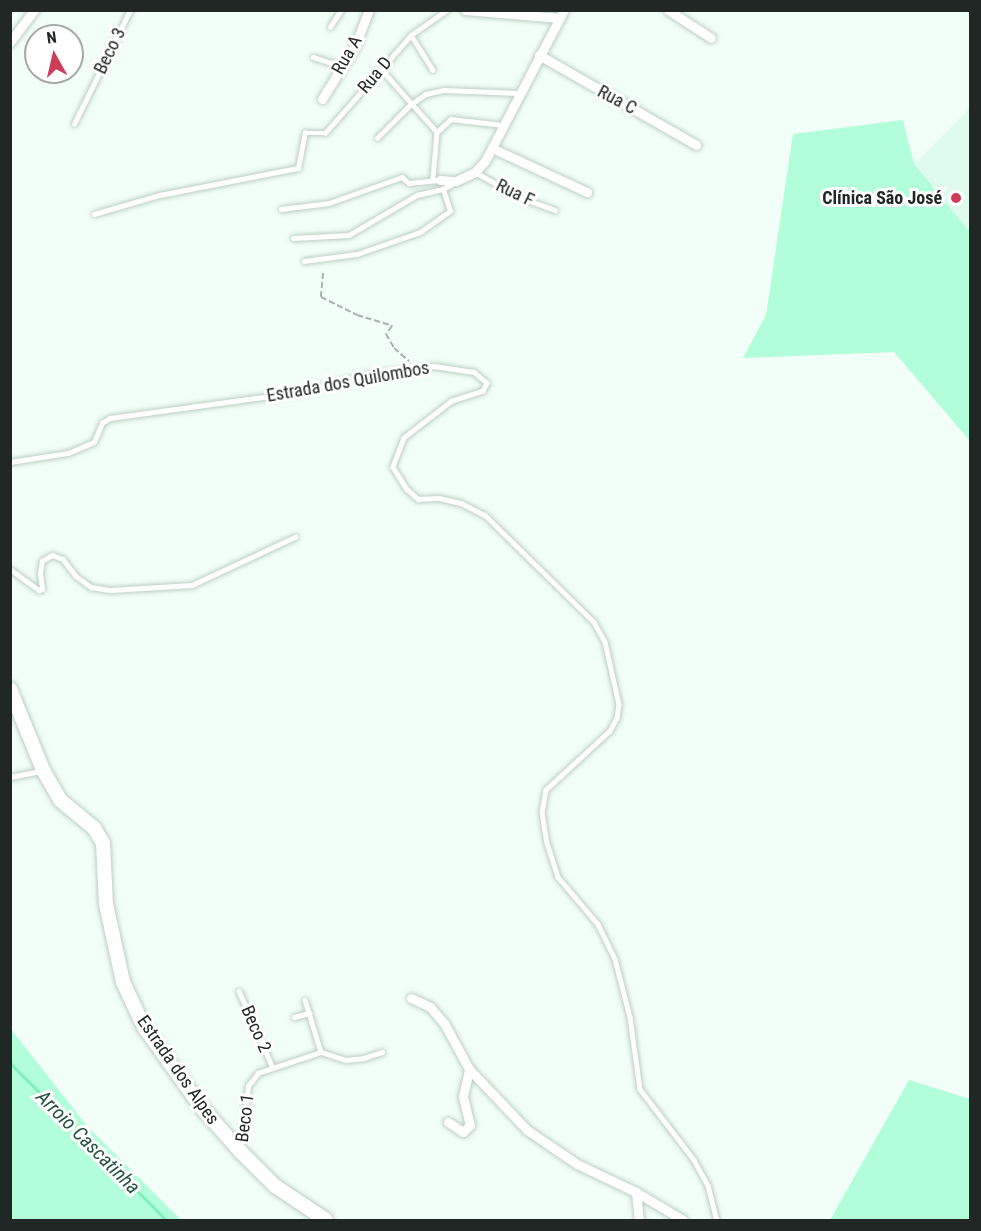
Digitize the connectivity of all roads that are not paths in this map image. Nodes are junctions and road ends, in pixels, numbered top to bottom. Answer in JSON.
{"nodes":[{"id":1,"x":34,"y":10,"type":"edge"},
{"id":2,"x":130,"y":10,"type":"edge"},
{"id":3,"x":341,"y":10,"type":"edge"},
{"id":4,"x":369,"y":10,"type":"edge"},
{"id":5,"x":447,"y":10,"type":"edge"},
{"id":6,"x":465,"y":10,"type":"edge"},
{"id":7,"x":669,"y":10,"type":"edge"},
{"id":8,"x":562,"y":14,"type":"edge"},
{"id":9,"x":330,"y":27,"type":"dead end"},
{"id":10,"x":411,"y":35,"type":"junction"},
{"id":11,"x":711,"y":38,"type":"dead end"},
{"id":12,"x":10,"y":42,"type":"edge"},
{"id":13,"x":540,"y":55,"type":"junction"},
{"id":14,"x":313,"y":57,"type":"dead end"},
{"id":15,"x":341,"y":66,"type":"junction"},
{"id":16,"x":382,"y":70,"type":"junction"},
{"id":17,"x":433,"y":70,"type":"dead end"},
{"id":18,"x":519,"y":93,"type":"junction"},
{"id":19,"x":322,"y":99,"type":"dead end"},
{"id":20,"x":411,"y":104,"type":"junction"},
{"id":21,"x":74,"y":124,"type":"dead end"},
{"id":22,"x":504,"y":125,"type":"junction"},
{"id":23,"x":437,"y":132,"type":"junction"},
{"id":24,"x":377,"y":138,"type":"dead end"},
{"id":25,"x":696,"y":145,"type":"dead end"},
{"id":26,"x":492,"y":148,"type":"junction"},
{"id":27,"x":475,"y":172,"type":"junction"},
{"id":28,"x":439,"y":183,"type":"junction"},
{"id":29,"x":587,"y":192,"type":"dead end"},
{"id":30,"x":281,"y":208,"type":"dead end"},
{"id":31,"x":555,"y":210,"type":"dead end"},
{"id":32,"x":94,"y":214,"type":"dead end"},
{"id":33,"x":293,"y":238,"type":"dead end"},
{"id":34,"x":304,"y":261,"type":"dead end"},
{"id":35,"x":10,"y":462,"type":"edge"},
{"id":36,"x":295,"y":537,"type":"dead end"},
{"id":37,"x":10,"y":569,"type":"edge"},
{"id":38,"x":10,"y":689,"type":"edge"},
{"id":39,"x":43,"y":770,"type":"junction"},
{"id":40,"x":10,"y":777,"type":"edge"},
{"id":41,"x":239,"y":991,"type":"dead end"},
{"id":42,"x":411,"y":998,"type":"dead end"},
{"id":43,"x":305,"y":1000,"type":"dead end"},
{"id":44,"x":309,"y":1012,"type":"junction"},
{"id":45,"x":294,"y":1017,"type":"dead end"},
{"id":46,"x":321,"y":1052,"type":"junction"},
{"id":47,"x":382,"y":1052,"type":"dead end"},
{"id":48,"x":273,"y":1068,"type":"junction"},
{"id":49,"x":469,"y":1069,"type":"junction"},
{"id":50,"x":448,"y":1122,"type":"dead end"},
{"id":51,"x":240,"y":1151,"type":"junction"},
{"id":52,"x":636,"y":1192,"type":"junction"},
{"id":53,"x":326,"y":1221,"type":"edge"},
{"id":54,"x":639,"y":1221,"type":"edge"},
{"id":55,"x":682,"y":1221,"type":"edge"},
{"id":56,"x":717,"y":1221,"type":"edge"}],
"edges":[{"from":1,"to":12,"type":"street"},
{"from":2,"to":21,"type":"lane","name":"Beco 3"},
{"from":3,"to":9,"type":"lane"},
{"from":4,"to":15,"type":"street","name":"Rua A"},
{"from":5,"to":10,"type":"lane","name":"Rua D"},
{"from":6,"to":8,"type":"street"},
{"from":7,"to":11,"type":"street"},
{"from":8,"to":13,"type":"street"},
{"from":10,"to":16,"type":"lane","name":"Rua D"},
{"from":10,"to":17,"type":"lane"},
{"from":13,"to":18,"type":"street"},
{"from":13,"to":25,"type":"street","name":"Rua C"},
{"from":14,"to":15,"type":"lane"},
{"from":15,"to":19,"type":"street","name":"Rua A"},
{"from":16,"to":20,"type":"lane"},
{"from":16,"to":32,"type":"lane","name":"Rua D"},
{"from":18,"to":20,"type":"lane"},
{"from":18,"to":22,"type":"street"},
{"from":20,"to":23,"type":"lane"},
{"from":20,"to":24,"type":"lane"},
{"from":22,"to":23,"type":"lane"},
{"from":22,"to":26,"type":"street"},
{"from":23,"to":28,"type":"lane"},
{"from":26,"to":27,"type":"street"},
{"from":26,"to":29,"type":"street"},
{"from":27,"to":28,"type":"street"},
{"from":27,"to":31,"type":"lane","name":"Rua F"},
{"from":28,"to":30,"type":"lane"},
{"from":28,"to":33,"type":"lane"},
{"from":28,"to":34,"type":"lane"},
{"from":35,"to":56,"type":"lane","name":"Estrada dos Quilombos"},
{"from":36,"to":37,"type":"lane"},
{"from":38,"to":39,"type":"street","name":"Estrada dos Alpes"},
{"from":39,"to":40,"type":"lane"},
{"from":39,"to":51,"type":"street","name":"Estrada dos Alpes"},
{"from":41,"to":48,"type":"lane","name":"Beco 2"},
{"from":42,"to":49,"type":"street"},
{"from":43,"to":44,"type":"lane"},
{"from":44,"to":45,"type":"lane"},
{"from":44,"to":46,"type":"lane"},
{"from":46,"to":47,"type":"lane"},
{"from":46,"to":48,"type":"lane","name":"Beco 1"},
{"from":48,"to":51,"type":"lane","name":"Beco 1"},
{"from":49,"to":50,"type":"street"},
{"from":49,"to":52,"type":"street"},
{"from":51,"to":53,"type":"street","name":"Estrada dos Alpes"},
{"from":52,"to":54,"type":"street"},
{"from":52,"to":55,"type":"street"}]}
